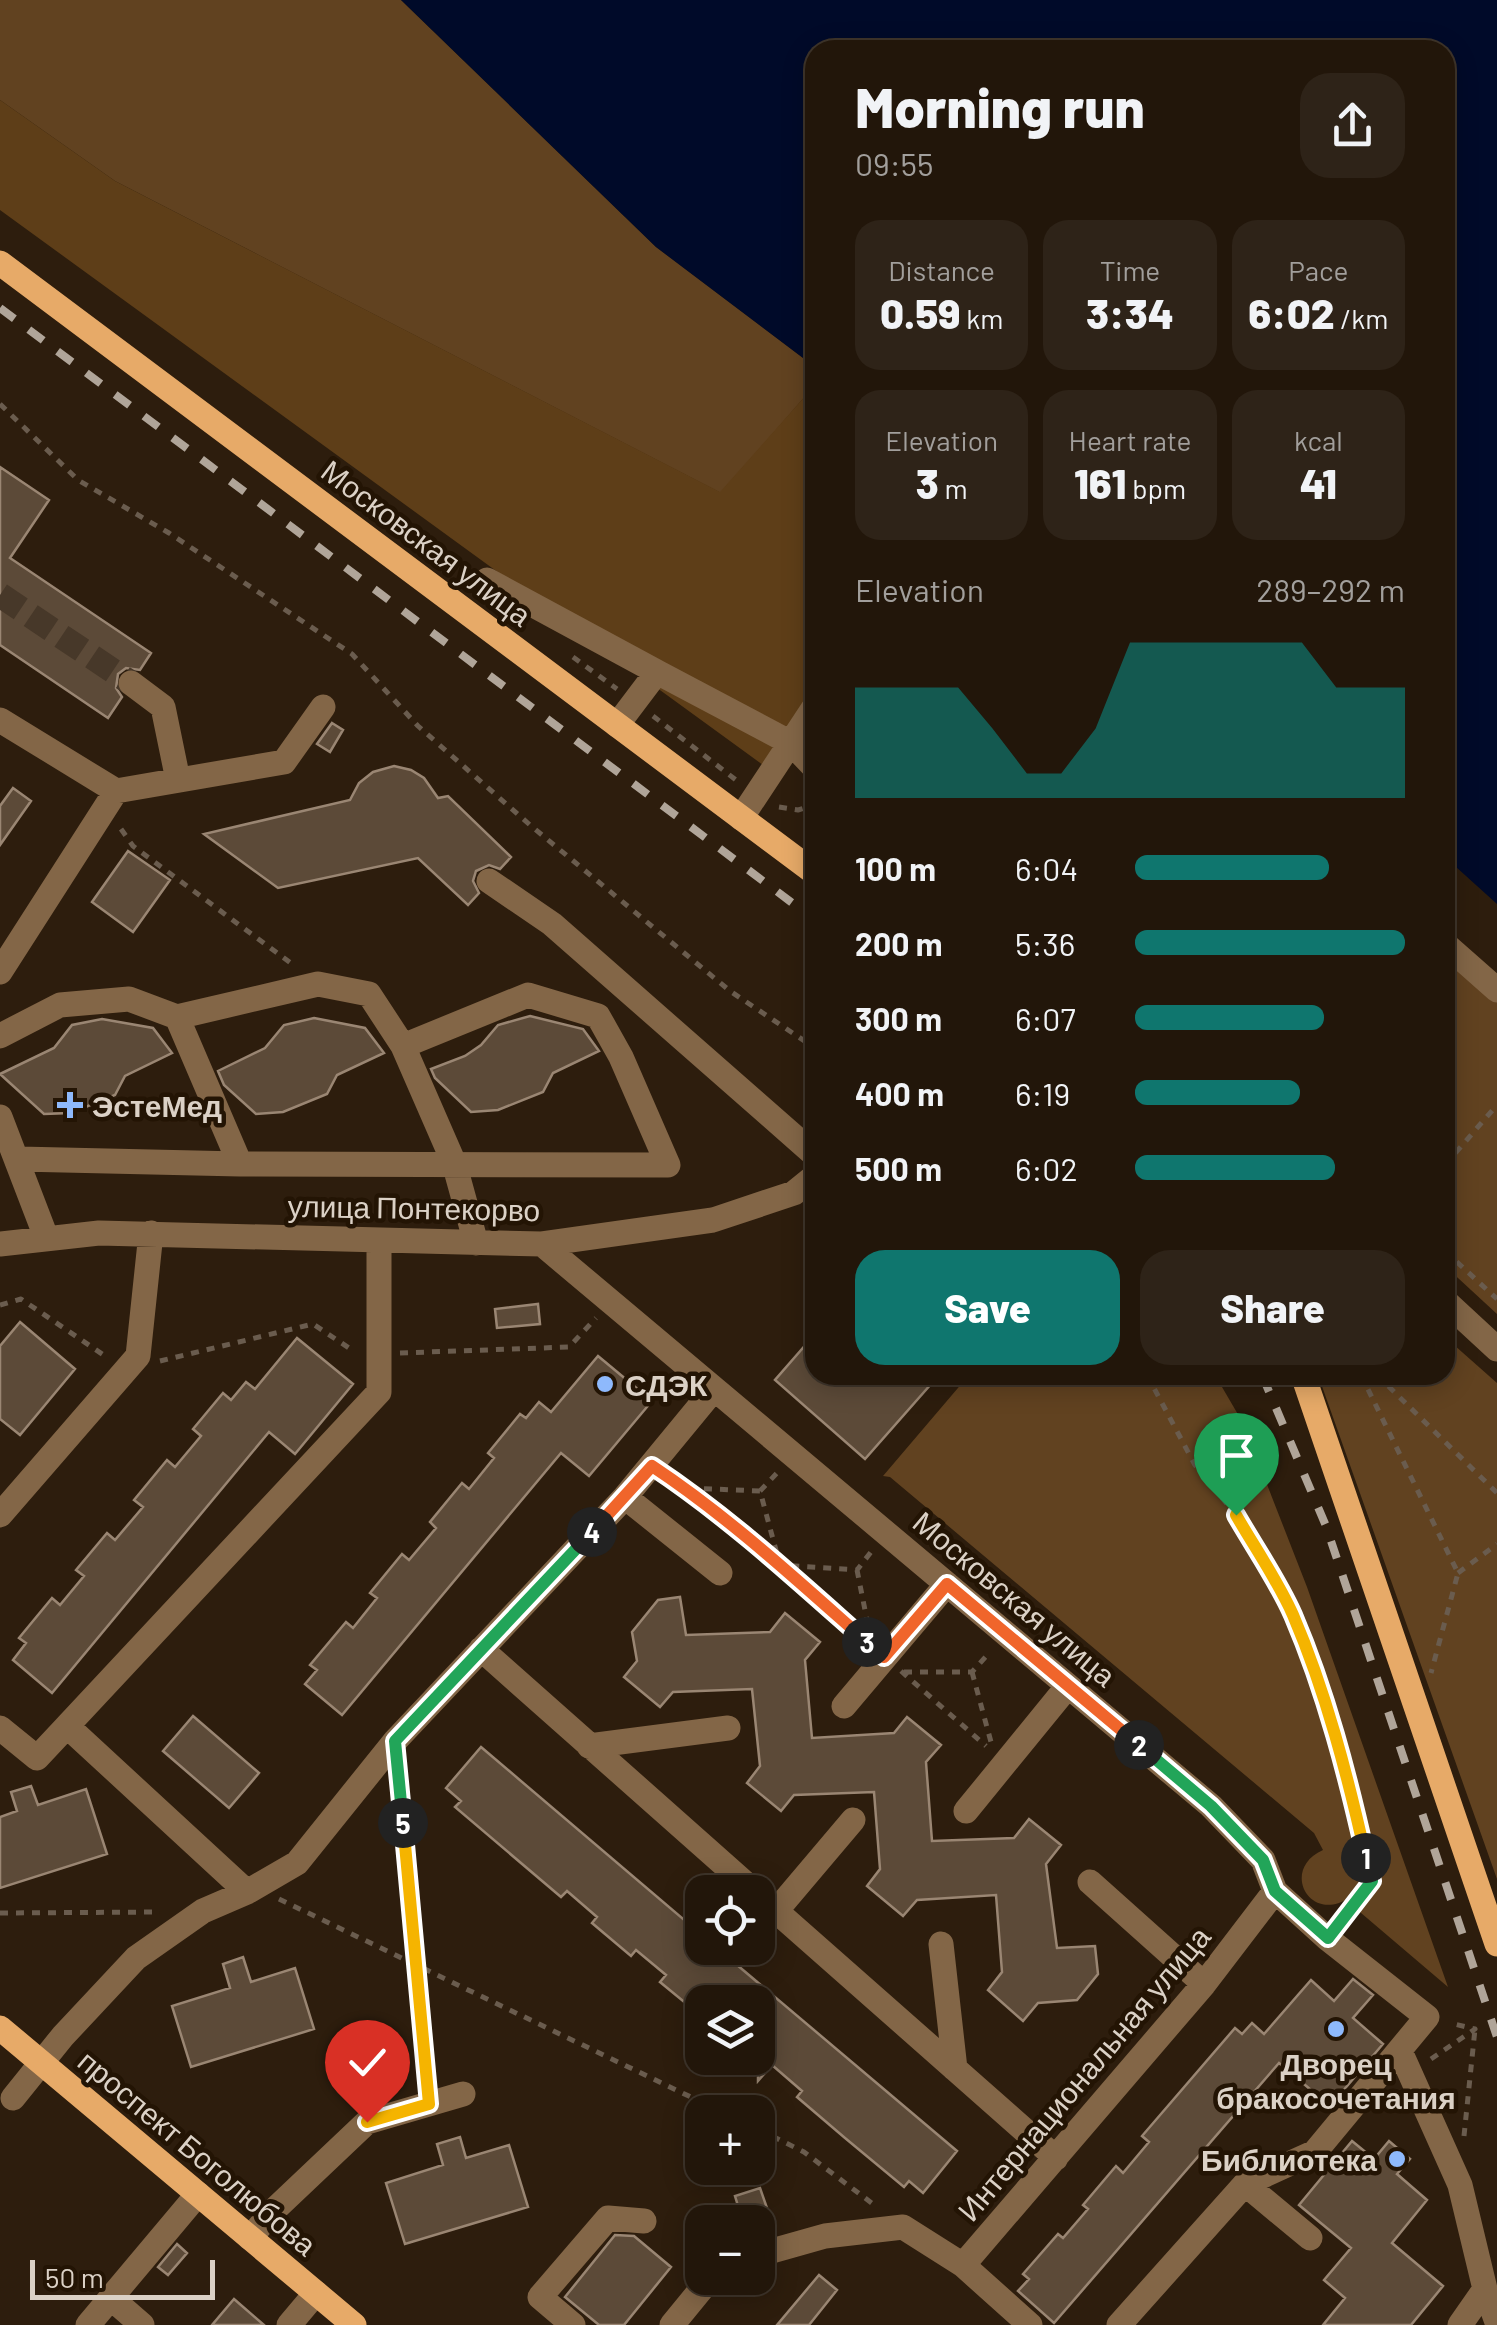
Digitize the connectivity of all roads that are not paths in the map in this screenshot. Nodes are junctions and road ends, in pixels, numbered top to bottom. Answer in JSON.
{"nodes":[{"id":1,"x":0,"y":264,"type":"edge"},
{"id":2,"x":487,"y":580,"type":"dead end"},
{"id":3,"x":657,"y":672,"type":"junction"},
{"id":4,"x":131,"y":683,"type":"tunnel mouth"},
{"id":5,"x":323,"y":707,"type":"dead end"},
{"id":6,"x":0,"y":720,"type":"edge"},
{"id":7,"x":805,"y":721,"type":"edge"},
{"id":8,"x":617,"y":725,"type":"junction"},
{"id":9,"x":791,"y":743,"type":"junction"},
{"id":10,"x":805,"y":758,"type":"edge"},
{"id":11,"x":178,"y":780,"type":"junction"},
{"id":12,"x":112,"y":799,"type":"junction"},
{"id":13,"x":741,"y":818,"type":"junction"},
{"id":14,"x":805,"y":866,"type":"edge"},
{"id":15,"x":490,"y":881,"type":"dead end"},
{"id":16,"x":1455,"y":953,"type":"edge"},
{"id":17,"x":0,"y":972,"type":"edge"},
{"id":18,"x":1497,"y":990,"type":"edge"},
{"id":19,"x":177,"y":1017,"type":"junction"},
{"id":20,"x":0,"y":1036,"type":"edge"},
{"id":21,"x":403,"y":1046,"type":"junction"},
{"id":22,"x":0,"y":1117,"type":"edge"},
{"id":23,"x":805,"y":1145,"type":"edge"},
{"id":24,"x":19,"y":1159,"type":"junction"},
{"id":25,"x":240,"y":1164,"type":"junction"},
{"id":26,"x":454,"y":1164,"type":"junction"},
{"id":27,"x":805,"y":1185,"type":"edge"},
{"id":28,"x":151,"y":1233,"type":"junction"},
{"id":29,"x":46,"y":1237,"type":"junction"},
{"id":30,"x":380,"y":1241,"type":"junction"},
{"id":31,"x":0,"y":1244,"type":"edge"},
{"id":32,"x":476,"y":1244,"type":"junction"},
{"id":33,"x":542,"y":1244,"type":"junction"},
{"id":34,"x":1455,"y":1310,"type":"edge"},
{"id":35,"x":1497,"y":1349,"type":"edge"},
{"id":36,"x":1307,"y":1385,"type":"edge"},
{"id":37,"x":714,"y":1389,"type":"junction"},
{"id":38,"x":625,"y":1497,"type":"junction"},
{"id":39,"x":0,"y":1515,"type":"edge"},
{"id":40,"x":720,"y":1573,"type":"dead end"},
{"id":41,"x":947,"y":1584,"type":"junction"},
{"id":42,"x":480,"y":1648,"type":"junction"},
{"id":43,"x":1068,"y":1686,"type":"junction"},
{"id":44,"x":844,"y":1706,"type":"dead end"},
{"id":45,"x":67,"y":1726,"type":"junction"},
{"id":46,"x":0,"y":1728,"type":"edge"},
{"id":47,"x":728,"y":1728,"type":"dead end"},
{"id":48,"x":589,"y":1746,"type":"junction"},
{"id":49,"x":966,"y":1811,"type":"dead end"},
{"id":50,"x":853,"y":1820,"type":"dead end"},
{"id":51,"x":735,"y":1875,"type":"edge"},
{"id":52,"x":1090,"y":1882,"type":"dead end"},
{"id":53,"x":775,"y":1889,"type":"edge"},
{"id":54,"x":1275,"y":1891,"type":"junction"},
{"id":55,"x":247,"y":1892,"type":"junction"},
{"id":56,"x":775,"y":1911,"type":"edge"},
{"id":57,"x":942,"y":1944,"type":"dead end"},
{"id":58,"x":1497,"y":1944,"type":"edge"},
{"id":59,"x":1204,"y":1984,"type":"junction"},
{"id":60,"x":0,"y":2028,"type":"edge"},
{"id":61,"x":1405,"y":2062,"type":"junction"},
{"id":62,"x":42,"y":2063,"type":"junction"},
{"id":63,"x":955,"y":2070,"type":"junction"},
{"id":64,"x":463,"y":2094,"type":"dead end"},
{"id":65,"x":13,"y":2098,"type":"dead end"},
{"id":66,"x":1056,"y":2158,"type":"junction"},
{"id":67,"x":1244,"y":2184,"type":"junction"},
{"id":68,"x":198,"y":2194,"type":"junction"},
{"id":69,"x":644,"y":2222,"type":"dead end"},
{"id":70,"x":250,"y":2238,"type":"junction"},
{"id":71,"x":1310,"y":2238,"type":"dead end"},
{"id":72,"x":775,"y":2249,"type":"edge"},
{"id":73,"x":962,"y":2265,"type":"junction"},
{"id":74,"x":1486,"y":2289,"type":"junction"},
{"id":75,"x":316,"y":2293,"type":"junction"},
{"id":76,"x":696,"y":2295,"type":"edge"},
{"id":77,"x":111,"y":2298,"type":"junction"},
{"id":78,"x":1497,"y":2322,"type":"edge"},
{"id":79,"x":88,"y":2325,"type":"edge"},
{"id":80,"x":142,"y":2325,"type":"edge"},
{"id":81,"x":289,"y":2325,"type":"edge"},
{"id":82,"x":354,"y":2325,"type":"edge"},
{"id":83,"x":573,"y":2325,"type":"edge"},
{"id":84,"x":672,"y":2325,"type":"edge"},
{"id":85,"x":1030,"y":2325,"type":"edge"},
{"id":86,"x":1119,"y":2325,"type":"edge"},
{"id":87,"x":1460,"y":2325,"type":"edge"}],
"edges":[{"from":1,"to":8,"type":"main road","name":"Московская улица"},
{"from":2,"to":3,"type":"street"},
{"from":3,"to":8,"type":"street"},
{"from":3,"to":9,"type":"street"},
{"from":4,"to":11,"type":"street"},
{"from":5,"to":11,"type":"street"},
{"from":6,"to":12,"type":"street"},
{"from":7,"to":9,"type":"street"},
{"from":8,"to":13,"type":"main road","name":"Московская улица"},
{"from":9,"to":10,"type":"street"},
{"from":9,"to":13,"type":"street"},
{"from":11,"to":12,"type":"street"},
{"from":12,"to":17,"type":"street"},
{"from":13,"to":14,"type":"main road","name":"Московская улица"},
{"from":15,"to":23,"type":"street"},
{"from":16,"to":18,"type":"street"},
{"from":19,"to":20,"type":"street"},
{"from":19,"to":21,"type":"street"},
{"from":19,"to":25,"type":"street"},
{"from":21,"to":26,"type":"street"},
{"from":21,"to":26,"type":"street"},
{"from":22,"to":24,"type":"street"},
{"from":24,"to":25,"type":"street"},
{"from":24,"to":29,"type":"street"},
{"from":25,"to":26,"type":"street"},
{"from":26,"to":32,"type":"street"},
{"from":27,"to":33,"type":"street","name":"улица Понтекорво"},
{"from":28,"to":29,"type":"street","name":"улица Понтекорво"},
{"from":28,"to":30,"type":"street","name":"улица Понтекорво"},
{"from":28,"to":39,"type":"street"},
{"from":29,"to":31,"type":"street","name":"улица Понтекорво"},
{"from":30,"to":32,"type":"street","name":"улица Понтекорво"},
{"from":30,"to":45,"type":"street"},
{"from":32,"to":33,"type":"street","name":"улица Понтекорво"},
{"from":33,"to":37,"type":"street","name":"Московская улица"},
{"from":34,"to":35,"type":"street"},
{"from":36,"to":58,"type":"main road"},
{"from":37,"to":38,"type":"street"},
{"from":37,"to":41,"type":"street","name":"Московская улица"},
{"from":38,"to":40,"type":"street"},
{"from":38,"to":42,"type":"street"},
{"from":41,"to":43,"type":"street","name":"Московская улица"},
{"from":41,"to":44,"type":"street"},
{"from":42,"to":48,"type":"street"},
{"from":42,"to":55,"type":"street"},
{"from":43,"to":49,"type":"street"},
{"from":43,"to":54,"type":"street","name":"Московская улица"},
{"from":45,"to":46,"type":"street"},
{"from":45,"to":55,"type":"street"},
{"from":47,"to":48,"type":"street"},
{"from":48,"to":51,"type":"street"},
{"from":50,"to":53,"type":"street"},
{"from":52,"to":59,"type":"street"},
{"from":54,"to":59,"type":"street","name":"Интернациональная улица"},
{"from":54,"to":61,"type":"street","name":"Московская улица"},
{"from":55,"to":62,"type":"street"},
{"from":56,"to":63,"type":"street"},
{"from":57,"to":63,"type":"street"},
{"from":59,"to":66,"type":"street","name":"Интернациональная улица"},
{"from":60,"to":62,"type":"main road","name":"проспект Боголюбова"},
{"from":61,"to":67,"type":"street"},
{"from":61,"to":74,"type":"street"},
{"from":62,"to":65,"type":"street"},
{"from":62,"to":68,"type":"main road","name":"проспект Боголюбова"},
{"from":63,"to":66,"type":"street"},
{"from":64,"to":70,"type":"street"},
{"from":66,"to":73,"type":"street","name":"Интернациональная улица"},
{"from":67,"to":71,"type":"street"},
{"from":67,"to":86,"type":"street"},
{"from":68,"to":70,"type":"main road","name":"проспект Боголюбова"},
{"from":68,"to":77,"type":"street"},
{"from":69,"to":83,"type":"street"},
{"from":70,"to":75,"type":"main road","name":"проспект Боголюбова"},
{"from":72,"to":73,"type":"street","name":"Интернациональная улица"},
{"from":73,"to":85,"type":"street"},
{"from":74,"to":78,"type":"street"},
{"from":74,"to":87,"type":"street"},
{"from":75,"to":81,"type":"street"},
{"from":75,"to":82,"type":"main road","name":"проспект Боголюбова"},
{"from":76,"to":84,"type":"street"},
{"from":77,"to":79,"type":"street"},
{"from":77,"to":80,"type":"street"}]}
